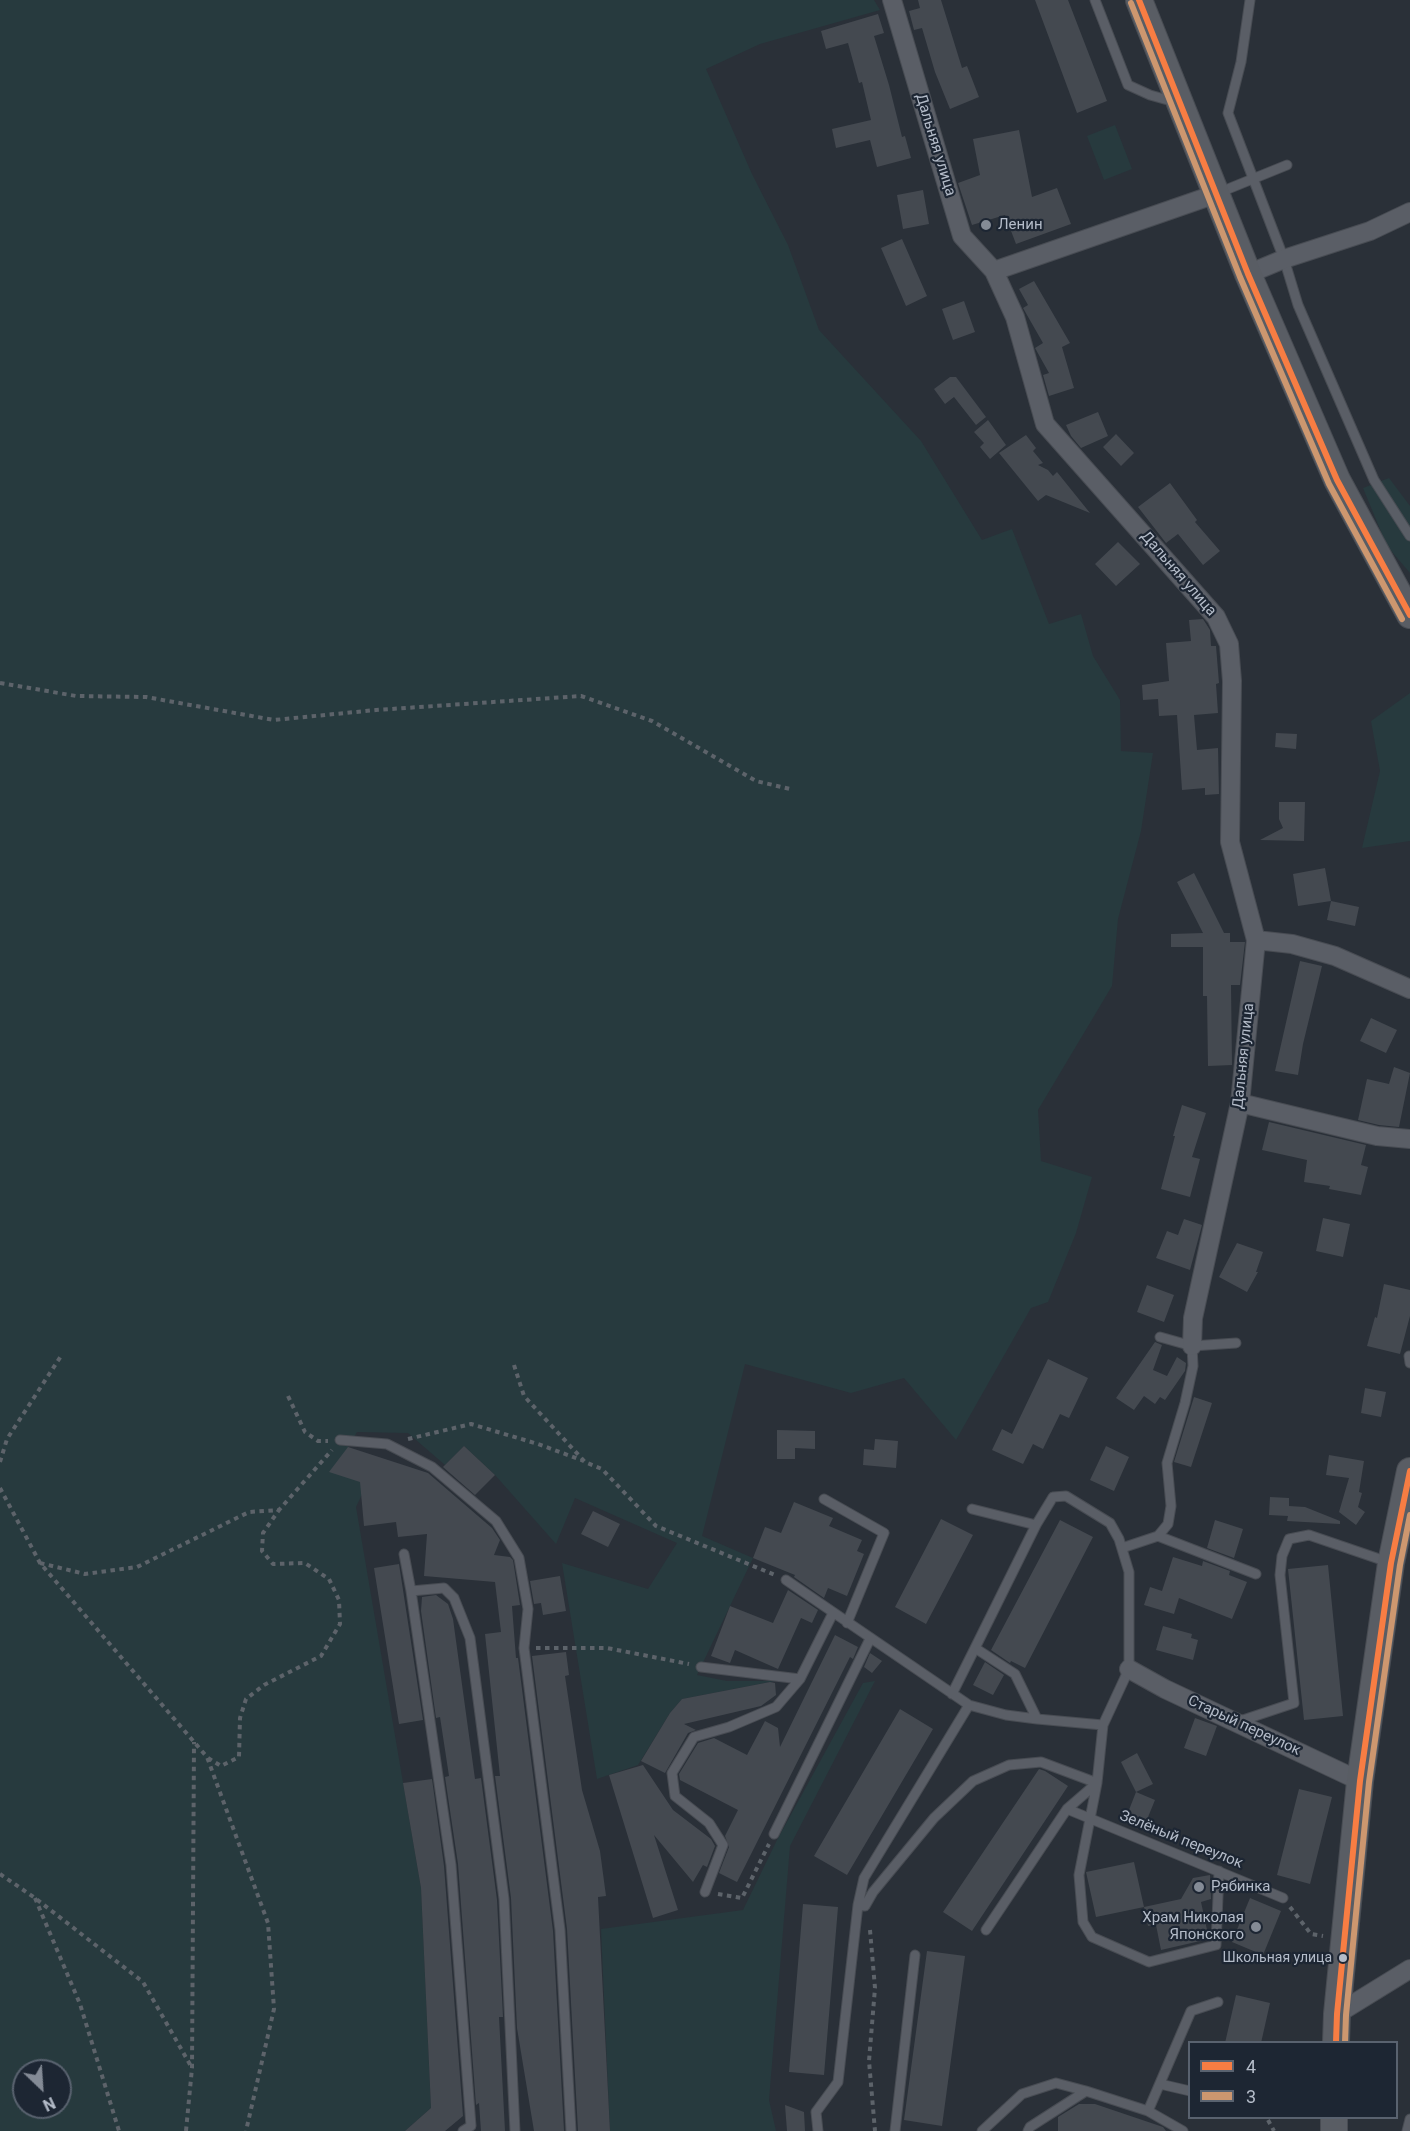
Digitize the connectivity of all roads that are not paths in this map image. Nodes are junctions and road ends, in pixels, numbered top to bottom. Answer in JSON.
{"nodes":[{"id":1,"x":892,"y":0,"type":"edge"},
{"id":2,"x":1095,"y":0,"type":"edge"},
{"id":3,"x":1139,"y":0,"type":"edge"},
{"id":4,"x":1250,"y":0,"type":"edge"},
{"id":5,"x":1180,"y":103,"type":"junction"},
{"id":6,"x":1287,"y":165,"type":"dead end"},
{"id":7,"x":1252,"y":180,"type":"junction"},
{"id":8,"x":1216,"y":194,"type":"junction"},
{"id":9,"x":1410,"y":212,"type":"edge"},
{"id":10,"x":1284,"y":259,"type":"junction"},
{"id":11,"x":994,"y":271,"type":"junction"},
{"id":12,"x":1248,"y":274,"type":"junction"},
{"id":13,"x":1410,"y":536,"type":"edge"},
{"id":14,"x":1408,"y":610,"type":"edge"},
{"id":15,"x":1256,"y":940,"type":"junction"},
{"id":16,"x":1410,"y":989,"type":"edge"},
{"id":17,"x":1240,"y":1103,"type":"junction"},
{"id":18,"x":1410,"y":1139,"type":"edge"},
{"id":19,"x":1160,"y":1338,"type":"dead end"},
{"id":20,"x":1236,"y":1343,"type":"dead end"},
{"id":21,"x":1192,"y":1346,"type":"junction"},
{"id":22,"x":340,"y":1440,"type":"road end"},
{"id":23,"x":1410,"y":1471,"type":"edge"},
{"id":24,"x":824,"y":1499,"type":"dead end"},
{"id":25,"x":1407,"y":1500,"type":"edge"},
{"id":26,"x":972,"y":1509,"type":"dead end"},
{"id":27,"x":1036,"y":1526,"type":"junction"},
{"id":28,"x":1158,"y":1536,"type":"junction"},
{"id":29,"x":1122,"y":1548,"type":"junction"},
{"id":30,"x":404,"y":1554,"type":"dead end"},
{"id":31,"x":1391,"y":1563,"type":"junction"},
{"id":32,"x":1256,"y":1574,"type":"dead end"},
{"id":33,"x":786,"y":1580,"type":"road end"},
{"id":34,"x":411,"y":1590,"type":"junction"},
{"id":35,"x":833,"y":1613,"type":"junction"},
{"id":36,"x":848,"y":1623,"type":"junction"},
{"id":37,"x":870,"y":1639,"type":"junction"},
{"id":38,"x":975,"y":1648,"type":"junction"},
{"id":39,"x":701,"y":1667,"type":"road end"},
{"id":40,"x":1129,"y":1669,"type":"junction"},
{"id":41,"x":800,"y":1679,"type":"junction"},
{"id":42,"x":952,"y":1694,"type":"junction"},
{"id":43,"x":969,"y":1705,"type":"junction"},
{"id":44,"x":1037,"y":1719,"type":"junction"},
{"id":45,"x":1236,"y":1722,"type":"junction"},
{"id":46,"x":1103,"y":1725,"type":"junction"},
{"id":47,"x":1360,"y":1781,"type":"junction"},
{"id":48,"x":1097,"y":1782,"type":"junction"},
{"id":49,"x":1067,"y":1809,"type":"junction"},
{"id":50,"x":1089,"y":1818,"type":"junction"},
{"id":51,"x":774,"y":1834,"type":"road end"},
{"id":52,"x":1219,"y":1871,"type":"junction"},
{"id":53,"x":705,"y":1892,"type":"road end"},
{"id":54,"x":1283,"y":1898,"type":"road end"},
{"id":55,"x":862,"y":1905,"type":"junction"},
{"id":56,"x":986,"y":1930,"type":"dead end"},
{"id":57,"x":915,"y":1955,"type":"dead end"},
{"id":58,"x":1410,"y":1969,"type":"edge"},
{"id":59,"x":1218,"y":2002,"type":"dead end"},
{"id":60,"x":1337,"y":2014,"type":"junction"},
{"id":61,"x":1336,"y":2041,"type":"edge"},
{"id":62,"x":1160,"y":2084,"type":"junction"},
{"id":63,"x":1086,"y":2091,"type":"junction"},
{"id":64,"x":1188,"y":2091,"type":"edge"},
{"id":65,"x":1148,"y":2111,"type":"junction"},
{"id":66,"x":1410,"y":2119,"type":"edge"},
{"id":67,"x":463,"y":2131,"type":"edge"},
{"id":68,"x":515,"y":2131,"type":"edge"},
{"id":69,"x":571,"y":2131,"type":"edge"},
{"id":70,"x":818,"y":2131,"type":"edge"},
{"id":71,"x":895,"y":2131,"type":"edge"},
{"id":72,"x":982,"y":2131,"type":"edge"},
{"id":73,"x":1028,"y":2131,"type":"edge"},
{"id":74,"x":1183,"y":2131,"type":"edge"},
{"id":75,"x":1407,"y":2131,"type":"edge"}],
"edges":[{"from":1,"to":11,"type":"street","name":"Дальняя улица"},
{"from":2,"to":5,"type":"lane"},
{"from":3,"to":5,"type":"street"},
{"from":4,"to":7,"type":"lane"},
{"from":5,"to":8,"type":"street"},
{"from":6,"to":7,"type":"lane"},
{"from":7,"to":8,"type":"lane"},
{"from":7,"to":10,"type":"lane"},
{"from":8,"to":11,"type":"street"},
{"from":8,"to":12,"type":"street"},
{"from":9,"to":10,"type":"street"},
{"from":10,"to":12,"type":"street"},
{"from":10,"to":13,"type":"lane"},
{"from":11,"to":15,"type":"street","name":"Дальняя улица"},
{"from":12,"to":14,"type":"street"},
{"from":15,"to":16,"type":"street"},
{"from":15,"to":17,"type":"street","name":"Дальняя улица"},
{"from":17,"to":18,"type":"street"},
{"from":17,"to":21,"type":"street","name":"Дальняя улица"},
{"from":19,"to":21,"type":"lane"},
{"from":20,"to":21,"type":"lane"},
{"from":21,"to":28,"type":"lane"},
{"from":22,"to":69,"type":"lane"},
{"from":23,"to":25,"type":"street"},
{"from":24,"to":36,"type":"lane"},
{"from":25,"to":31,"type":"street"},
{"from":26,"to":27,"type":"lane"},
{"from":27,"to":29,"type":"lane"},
{"from":27,"to":38,"type":"lane"},
{"from":28,"to":29,"type":"lane"},
{"from":28,"to":32,"type":"lane"},
{"from":29,"to":40,"type":"lane"},
{"from":30,"to":34,"type":"lane"},
{"from":31,"to":45,"type":"lane"},
{"from":31,"to":47,"type":"street"},
{"from":33,"to":35,"type":"lane"},
{"from":34,"to":67,"type":"lane"},
{"from":34,"to":68,"type":"lane"},
{"from":35,"to":36,"type":"lane"},
{"from":35,"to":41,"type":"lane"},
{"from":36,"to":37,"type":"lane"},
{"from":37,"to":42,"type":"lane"},
{"from":37,"to":51,"type":"lane"},
{"from":38,"to":42,"type":"lane"},
{"from":38,"to":44,"type":"lane"},
{"from":39,"to":41,"type":"lane"},
{"from":40,"to":45,"type":"street","name":"Старый переулок"},
{"from":40,"to":46,"type":"lane"},
{"from":41,"to":53,"type":"lane"},
{"from":42,"to":43,"type":"lane"},
{"from":43,"to":44,"type":"lane"},
{"from":43,"to":55,"type":"lane"},
{"from":44,"to":46,"type":"lane"},
{"from":45,"to":47,"type":"street","name":"Старый переулок"},
{"from":46,"to":48,"type":"lane"},
{"from":47,"to":60,"type":"street"},
{"from":48,"to":49,"type":"lane"},
{"from":48,"to":50,"type":"lane"},
{"from":48,"to":55,"type":"lane"},
{"from":49,"to":50,"type":"lane","name":"Зелёный переулок"},
{"from":49,"to":56,"type":"lane"},
{"from":50,"to":52,"type":"lane","name":"Зелёный переулок"},
{"from":50,"to":52,"type":"lane"},
{"from":52,"to":54,"type":"lane","name":"Зелёный переулок"},
{"from":55,"to":70,"type":"lane"},
{"from":57,"to":71,"type":"lane"},
{"from":58,"to":60,"type":"street"},
{"from":59,"to":62,"type":"lane"},
{"from":60,"to":61,"type":"street"},
{"from":62,"to":64,"type":"lane"},
{"from":62,"to":65,"type":"lane"},
{"from":63,"to":65,"type":"lane"},
{"from":63,"to":72,"type":"lane"},
{"from":63,"to":73,"type":"lane"},
{"from":65,"to":74,"type":"lane"},
{"from":66,"to":75,"type":"lane"}]}
